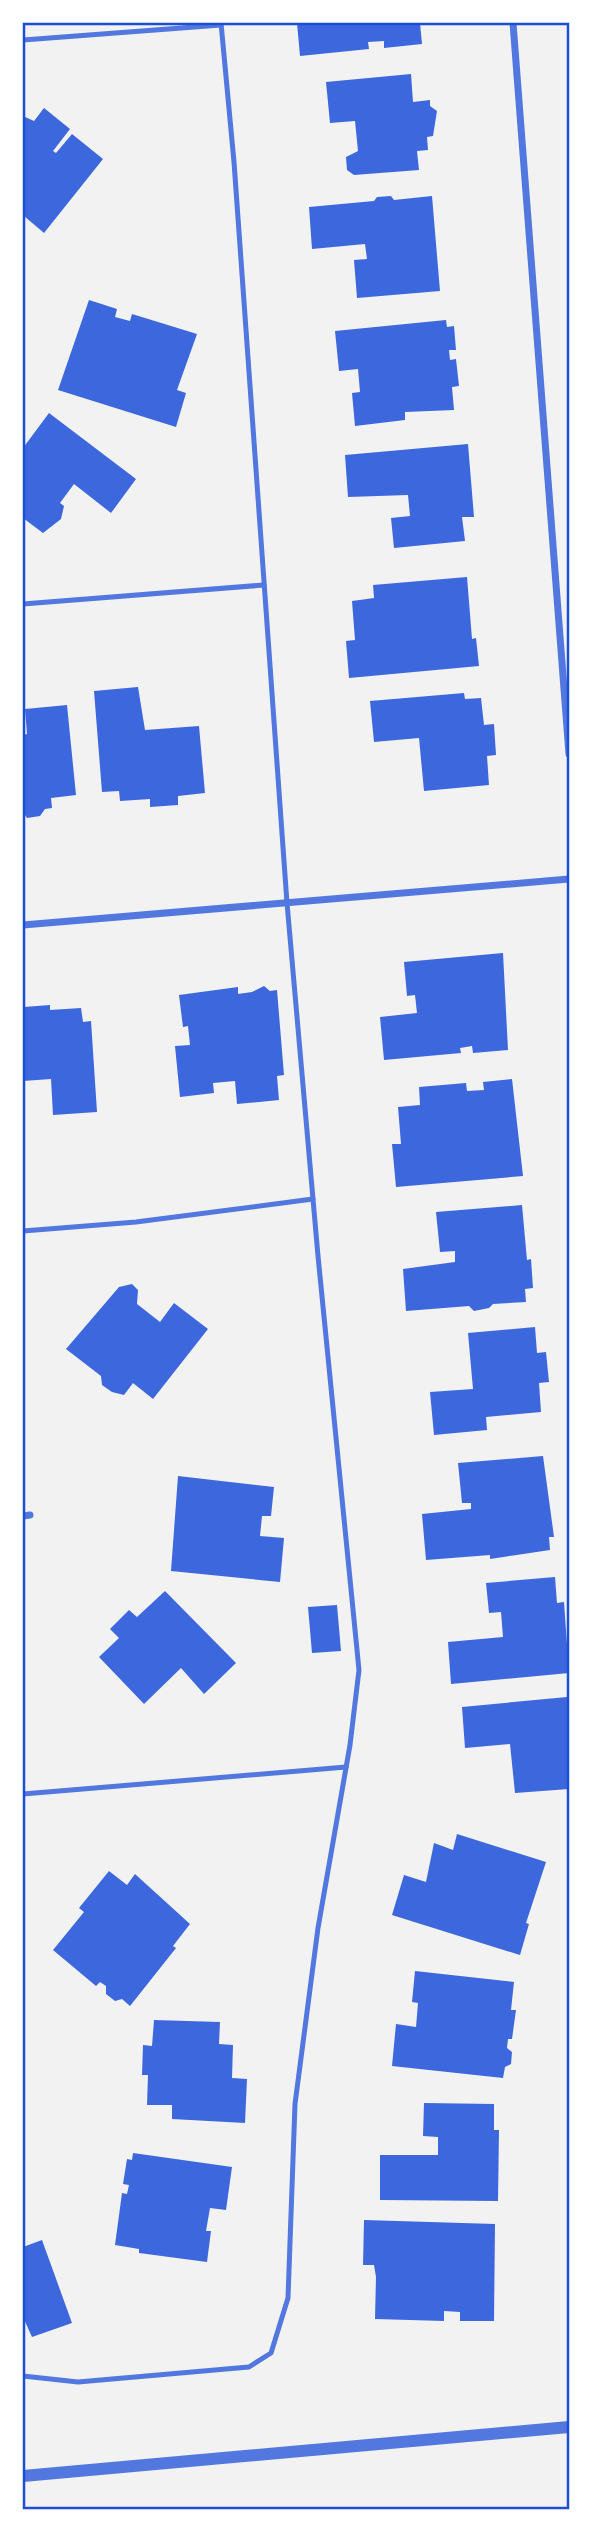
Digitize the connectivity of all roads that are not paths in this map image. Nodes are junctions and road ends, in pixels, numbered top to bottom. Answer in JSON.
{"nodes":[{"id":1,"x":513,"y":23,"type":"edge"},
{"id":2,"x":221,"y":24,"type":"edge"},
{"id":3,"x":23,"y":40,"type":"edge"},
{"id":4,"x":264,"y":585,"type":"junction"},
{"id":5,"x":23,"y":604,"type":"edge"},
{"id":6,"x":569,"y":754,"type":"edge"},
{"id":7,"x":569,"y":879,"type":"edge"},
{"id":8,"x":287,"y":903,"type":"junction"},
{"id":9,"x":23,"y":925,"type":"edge"},
{"id":10,"x":313,"y":1199,"type":"junction"},
{"id":11,"x":23,"y":1231,"type":"edge"},
{"id":12,"x":346,"y":1767,"type":"junction"},
{"id":13,"x":23,"y":1794,"type":"edge"},
{"id":14,"x":23,"y":2376,"type":"edge"},
{"id":15,"x":569,"y":2427,"type":"edge"},
{"id":16,"x":23,"y":2476,"type":"edge"}],
"edges":[{"from":1,"to":6,"type":"street"},
{"from":2,"to":3,"type":"lane"},
{"from":2,"to":4,"type":"lane"},
{"from":4,"to":5,"type":"lane"},
{"from":4,"to":8,"type":"lane"},
{"from":7,"to":8,"type":"street"},
{"from":8,"to":9,"type":"street"},
{"from":8,"to":10,"type":"lane"},
{"from":10,"to":11,"type":"lane"},
{"from":10,"to":12,"type":"lane"},
{"from":12,"to":13,"type":"lane"},
{"from":12,"to":14,"type":"lane"},
{"from":15,"to":16,"type":"street"}]}
